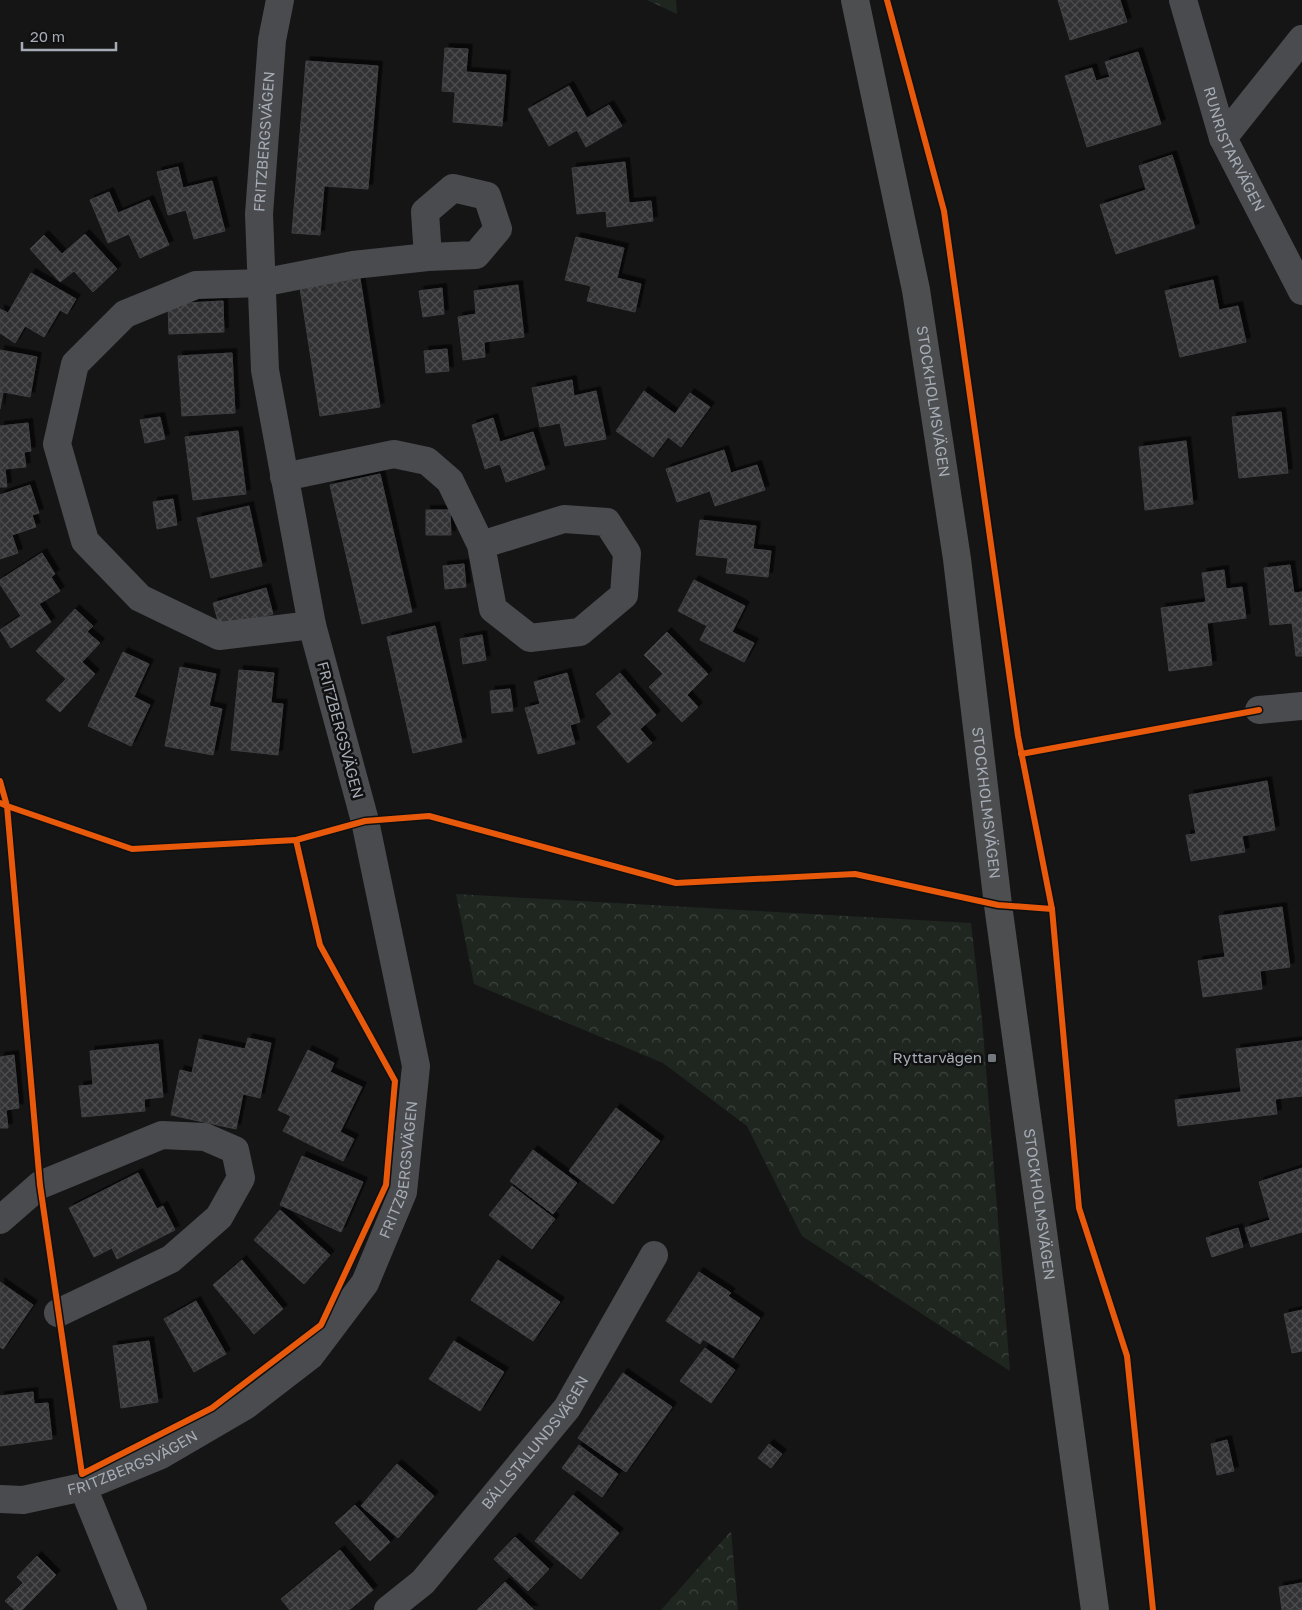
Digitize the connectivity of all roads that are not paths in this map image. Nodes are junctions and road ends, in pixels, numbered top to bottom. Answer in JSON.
{"nodes":[{"id":1,"x":280,"y":0,"type":"edge"},
{"id":2,"x":855,"y":0,"type":"edge"},
{"id":3,"x":1183,"y":0,"type":"edge"},
{"id":4,"x":1302,"y":39,"type":"edge"},
{"id":5,"x":1222,"y":138,"type":"junction"},
{"id":6,"x":428,"y":257,"type":"dead end"},
{"id":7,"x":261,"y":282,"type":"junction"},
{"id":8,"x":1302,"y":290,"type":"edge"},
{"id":9,"x":284,"y":477,"type":"junction"},
{"id":10,"x":481,"y":545,"type":"junction"},
{"id":11,"x":312,"y":625,"type":"junction"},
{"id":12,"x":1302,"y":706,"type":"edge"},
{"id":13,"x":1259,"y":710,"type":"dead end"},
{"id":14,"x":0,"y":1220,"type":"edge"},
{"id":15,"x":654,"y":1255,"type":"dead end"},
{"id":16,"x":58,"y":1313,"type":"dead end"},
{"id":17,"x":83,"y":1487,"type":"junction"},
{"id":18,"x":0,"y":1499,"type":"edge"},
{"id":19,"x":133,"y":1610,"type":"edge"},
{"id":20,"x":388,"y":1610,"type":"edge"},
{"id":21,"x":1096,"y":1610,"type":"edge"}],
"edges":[{"from":1,"to":7,"type":"street","name":"FRITZBERGSVÄGEN"},
{"from":2,"to":21,"type":"main road","name":"STOCKHOLMSVÄGEN"},
{"from":3,"to":5,"type":"street","name":"RUNRISTARVÄGEN"},
{"from":4,"to":5,"type":"street"},
{"from":5,"to":8,"type":"street","name":"RUNRISTARVÄGEN"},
{"from":6,"to":7,"type":"street"},
{"from":7,"to":9,"type":"street","name":"FRITZBERGSVÄGEN"},
{"from":7,"to":11,"type":"street"},
{"from":9,"to":10,"type":"street"},
{"from":9,"to":11,"type":"street","name":"FRITZBERGSVÄGEN"},
{"from":10,"to":10,"type":"street"},
{"from":11,"to":17,"type":"street","name":"FRITZBERGSVÄGEN"},
{"from":12,"to":13,"type":"street"},
{"from":14,"to":16,"type":"street"},
{"from":15,"to":20,"type":"street","name":"BÄLLSTALUNDSVÄGEN"},
{"from":17,"to":18,"type":"street","name":"FRITZBERGSVÄGEN"},
{"from":17,"to":19,"type":"street"}]}
